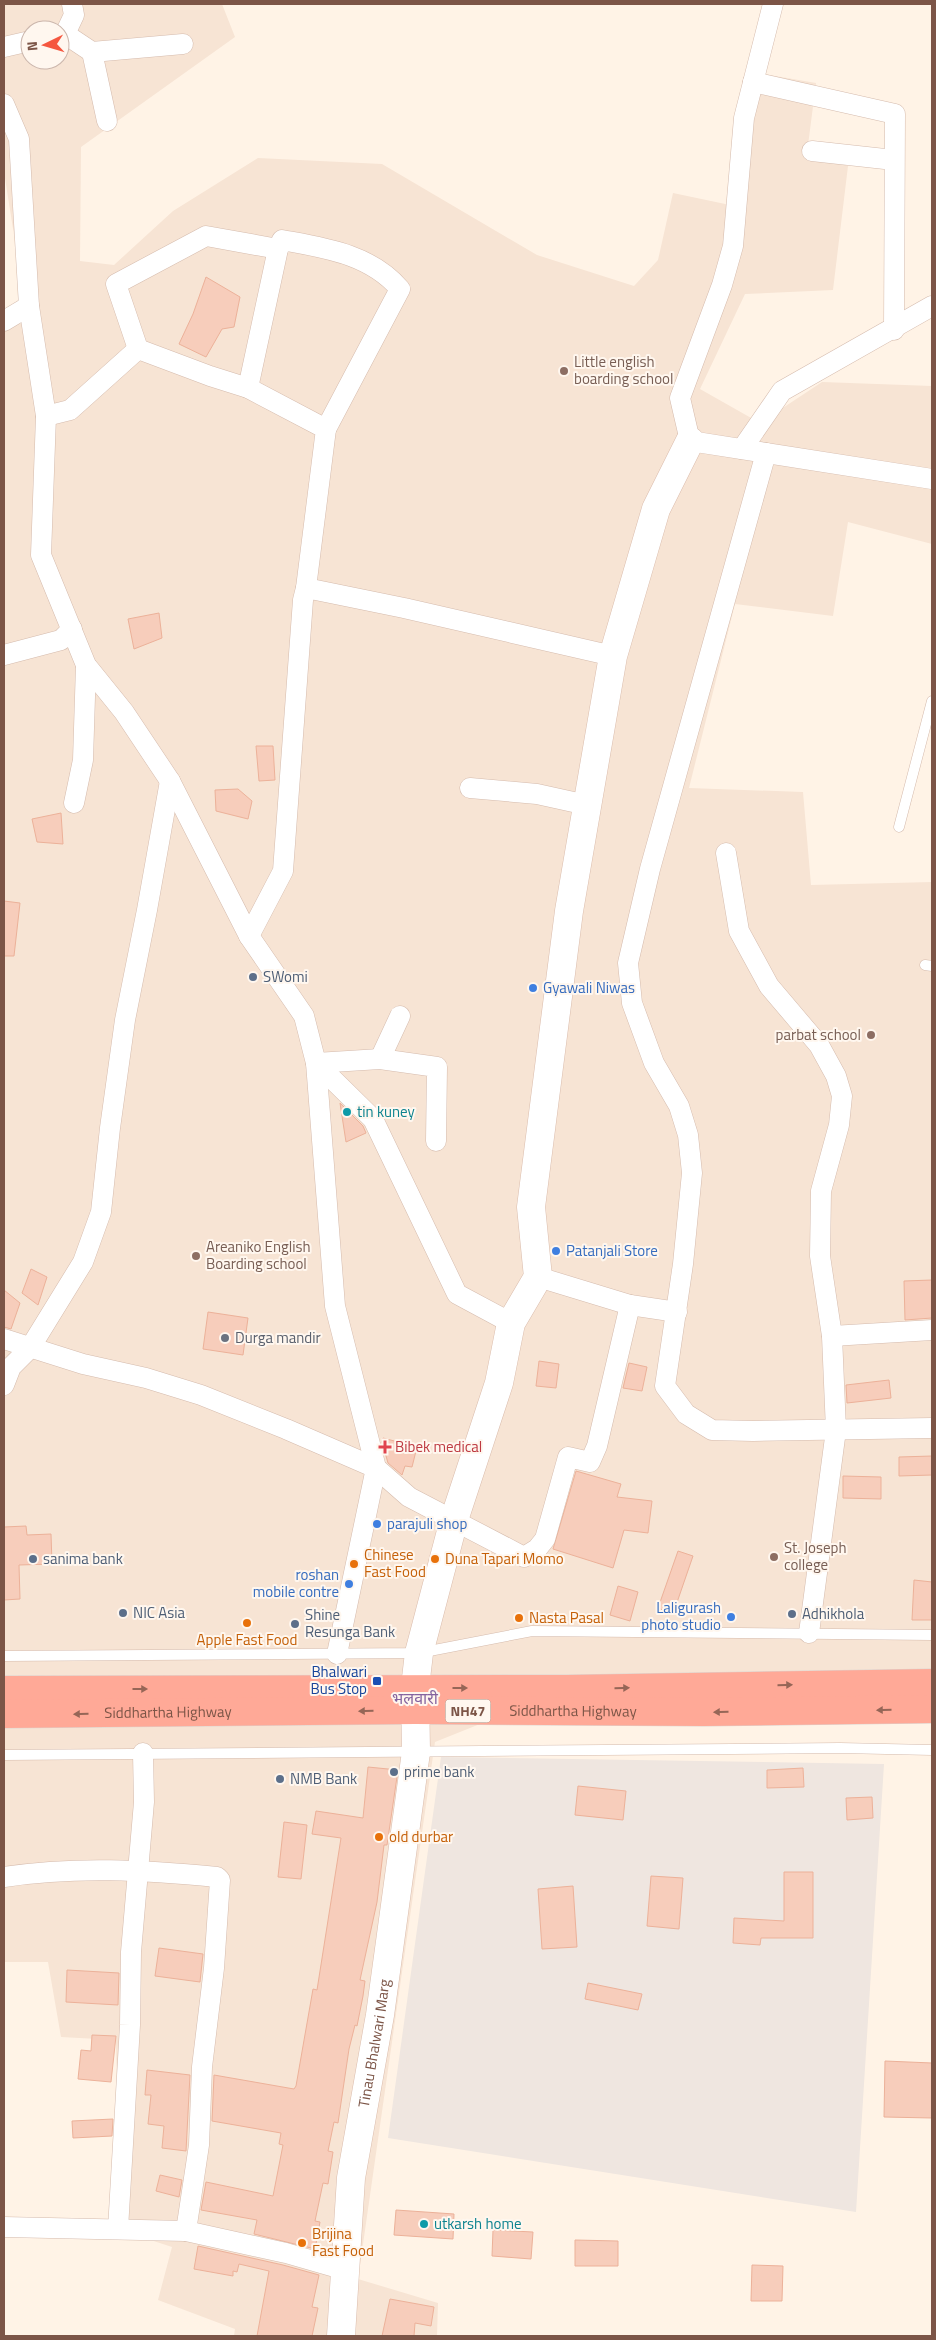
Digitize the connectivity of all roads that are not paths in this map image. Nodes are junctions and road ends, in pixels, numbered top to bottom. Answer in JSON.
{"nodes":[{"id":1,"x":72,"y":4,"type":"edge"},
{"id":2,"x":773,"y":4,"type":"edge"},
{"id":3,"x":70,"y":22,"type":"edge"},
{"id":4,"x":70,"y":40,"type":"edge"},
{"id":5,"x":20,"y":44,"type":"edge"},
{"id":6,"x":183,"y":44,"type":"dead end"},
{"id":7,"x":4,"y":47,"type":"edge"},
{"id":8,"x":92,"y":52,"type":"junction"},
{"id":9,"x":753,"y":82,"type":"junction"},
{"id":10,"x":4,"y":104,"type":"edge"},
{"id":11,"x":107,"y":121,"type":"dead end"},
{"id":12,"x":812,"y":151,"type":"dead end"},
{"id":13,"x":894,"y":160,"type":"junction"},
{"id":14,"x":278,"y":249,"type":"junction"},
{"id":15,"x":29,"y":306,"type":"junction"},
{"id":16,"x":932,"y":306,"type":"edge"},
{"id":17,"x":4,"y":321,"type":"edge"},
{"id":18,"x":894,"y":330,"type":"junction"},
{"id":19,"x":138,"y":349,"type":"junction"},
{"id":20,"x":248,"y":388,"type":"junction"},
{"id":21,"x":46,"y":416,"type":"junction"},
{"id":22,"x":326,"y":429,"type":"junction"},
{"id":23,"x":690,"y":441,"type":"junction"},
{"id":24,"x":742,"y":449,"type":"junction"},
{"id":25,"x":766,"y":453,"type":"junction"},
{"id":26,"x":932,"y":479,"type":"edge"},
{"id":27,"x":306,"y":588,"type":"junction"},
{"id":28,"x":72,"y":629,"type":"junction"},
{"id":29,"x":4,"y":655,"type":"edge"},
{"id":30,"x":612,"y":656,"type":"junction"},
{"id":31,"x":86,"y":665,"type":"junction"},
{"id":32,"x":932,"y":701,"type":"edge"},
{"id":33,"x":170,"y":781,"type":"junction"},
{"id":34,"x":470,"y":788,"type":"dead end"},
{"id":35,"x":74,"y":803,"type":"dead end"},
{"id":36,"x":587,"y":804,"type":"junction"},
{"id":37,"x":900,"y":827,"type":"dead end"},
{"id":38,"x":726,"y":853,"type":"dead end"},
{"id":39,"x":249,"y":936,"type":"junction"},
{"id":40,"x":400,"y":1016,"type":"dead end"},
{"id":41,"x":380,"y":1059,"type":"junction"},
{"id":42,"x":316,"y":1063,"type":"junction"},
{"id":43,"x":436,"y":1141,"type":"dead end"},
{"id":44,"x":538,"y":1277,"type":"junction"},
{"id":45,"x":630,"y":1305,"type":"junction"},
{"id":46,"x":677,"y":1312,"type":"junction"},
{"id":47,"x":511,"y":1322,"type":"junction"},
{"id":48,"x":932,"y":1330,"type":"edge"},
{"id":49,"x":832,"y":1336,"type":"junction"},
{"id":50,"x":4,"y":1339,"type":"edge"},
{"id":51,"x":30,"y":1348,"type":"junction"},
{"id":52,"x":4,"y":1385,"type":"edge"},
{"id":53,"x":932,"y":1428,"type":"edge"},
{"id":54,"x":836,"y":1430,"type":"junction"},
{"id":55,"x":376,"y":1468,"type":"junction"},
{"id":56,"x":454,"y":1520,"type":"junction"},
{"id":57,"x":810,"y":1633,"type":"junction"},
{"id":58,"x":932,"y":1635,"type":"edge"},
{"id":59,"x":337,"y":1654,"type":"junction"},
{"id":60,"x":420,"y":1654,"type":"junction"},
{"id":61,"x":4,"y":1656,"type":"edge"},
{"id":62,"x":932,"y":1683,"type":"edge"},
{"id":63,"x":4,"y":1690,"type":"edge"},
{"id":64,"x":415,"y":1699,"type":"junction"},
{"id":65,"x":932,"y":1709,"type":"edge"},
{"id":66,"x":4,"y":1714,"type":"edge"},
{"id":67,"x":932,"y":1750,"type":"edge"},
{"id":68,"x":416,"y":1752,"type":"junction"},
{"id":69,"x":143,"y":1753,"type":"junction"},
{"id":70,"x":4,"y":1755,"type":"edge"},
{"id":71,"x":139,"y":1870,"type":"junction"},
{"id":72,"x":4,"y":1877,"type":"edge"},
{"id":73,"x":4,"y":2227,"type":"edge"},
{"id":74,"x":118,"y":2229,"type":"junction"},
{"id":75,"x":186,"y":2231,"type":"junction"},
{"id":76,"x":345,"y":2270,"type":"junction"},
{"id":77,"x":341,"y":2336,"type":"edge"}],
"edges":[{"from":1,"to":3,"type":"street"},
{"from":2,"to":9,"type":"street"},
{"from":4,"to":8,"type":"street"},
{"from":5,"to":7,"type":"street"},
{"from":6,"to":8,"type":"street"},
{"from":8,"to":11,"type":"street"},
{"from":9,"to":13,"type":"street"},
{"from":9,"to":23,"type":"street"},
{"from":10,"to":15,"type":"street"},
{"from":12,"to":13,"type":"street"},
{"from":13,"to":18,"type":"street"},
{"from":14,"to":19,"type":"street"},
{"from":14,"to":20,"type":"street"},
{"from":14,"to":22,"type":"street"},
{"from":15,"to":17,"type":"street"},
{"from":15,"to":21,"type":"street"},
{"from":16,"to":18,"type":"street"},
{"from":18,"to":24,"type":"street"},
{"from":19,"to":20,"type":"street"},
{"from":19,"to":21,"type":"street"},
{"from":20,"to":22,"type":"street"},
{"from":21,"to":28,"type":"street"},
{"from":22,"to":27,"type":"street"},
{"from":23,"to":24,"type":"street"},
{"from":23,"to":30,"type":"street"},
{"from":24,"to":25,"type":"street"},
{"from":25,"to":26,"type":"street"},
{"from":25,"to":46,"type":"street"},
{"from":27,"to":30,"type":"street"},
{"from":27,"to":39,"type":"street"},
{"from":28,"to":29,"type":"street"},
{"from":28,"to":31,"type":"street"},
{"from":30,"to":36,"type":"street"},
{"from":31,"to":33,"type":"street"},
{"from":31,"to":35,"type":"street"},
{"from":32,"to":37,"type":"lane"},
{"from":33,"to":39,"type":"street"},
{"from":33,"to":51,"type":"street"},
{"from":34,"to":36,"type":"street"},
{"from":36,"to":44,"type":"street"},
{"from":38,"to":49,"type":"street"},
{"from":39,"to":42,"type":"street"},
{"from":40,"to":41,"type":"street"},
{"from":41,"to":42,"type":"street"},
{"from":41,"to":43,"type":"street"},
{"from":42,"to":47,"type":"street"},
{"from":42,"to":55,"type":"street"},
{"from":44,"to":45,"type":"street"},
{"from":44,"to":47,"type":"street","name":"Tinau Bhalwari Marg"},
{"from":45,"to":46,"type":"street"},
{"from":45,"to":56,"type":"street"},
{"from":46,"to":54,"type":"street"},
{"from":47,"to":56,"type":"street","name":"Tinau Bhalwari Marg"},
{"from":48,"to":49,"type":"street"},
{"from":49,"to":54,"type":"street"},
{"from":50,"to":51,"type":"street"},
{"from":51,"to":52,"type":"street"},
{"from":51,"to":55,"type":"street"},
{"from":53,"to":54,"type":"street"},
{"from":54,"to":57,"type":"street"},
{"from":55,"to":56,"type":"street"},
{"from":55,"to":59,"type":"street"},
{"from":56,"to":60,"type":"street","name":"Tinau Bhalwari Marg"},
{"from":57,"to":58,"type":"lane"},
{"from":57,"to":60,"type":"lane"},
{"from":59,"to":60,"type":"lane"},
{"from":59,"to":61,"type":"lane"},
{"from":60,"to":64,"type":"street","name":"Tinau Bhalwari Marg"},
{"from":64,"to":62,"type":"highway","name":"Siddhartha Highway","number":"NH47","one_way":true},
{"from":63,"to":64,"type":"highway","name":"Siddhartha Highway","number":"NH47","one_way":true},
{"from":65,"to":64,"type":"highway","name":"Siddhartha Highway","number":"NH47","one_way":true},
{"from":64,"to":66,"type":"highway","name":"Siddhartha Highway","number":"NH47","one_way":true},
{"from":64,"to":68,"type":"street","name":"Tinau Bhalwari Marg"},
{"from":67,"to":68,"type":"lane"},
{"from":68,"to":69,"type":"lane"},
{"from":68,"to":76,"type":"street","name":"Tinau Bhalwari Marg"},
{"from":69,"to":70,"type":"lane"},
{"from":69,"to":71,"type":"street"},
{"from":71,"to":72,"type":"street"},
{"from":71,"to":74,"type":"street"},
{"from":71,"to":75,"type":"street"},
{"from":73,"to":74,"type":"street"},
{"from":74,"to":75,"type":"street"},
{"from":75,"to":76,"type":"street"},
{"from":76,"to":77,"type":"street","name":"Tinau Bhalwari Marg"}]}
